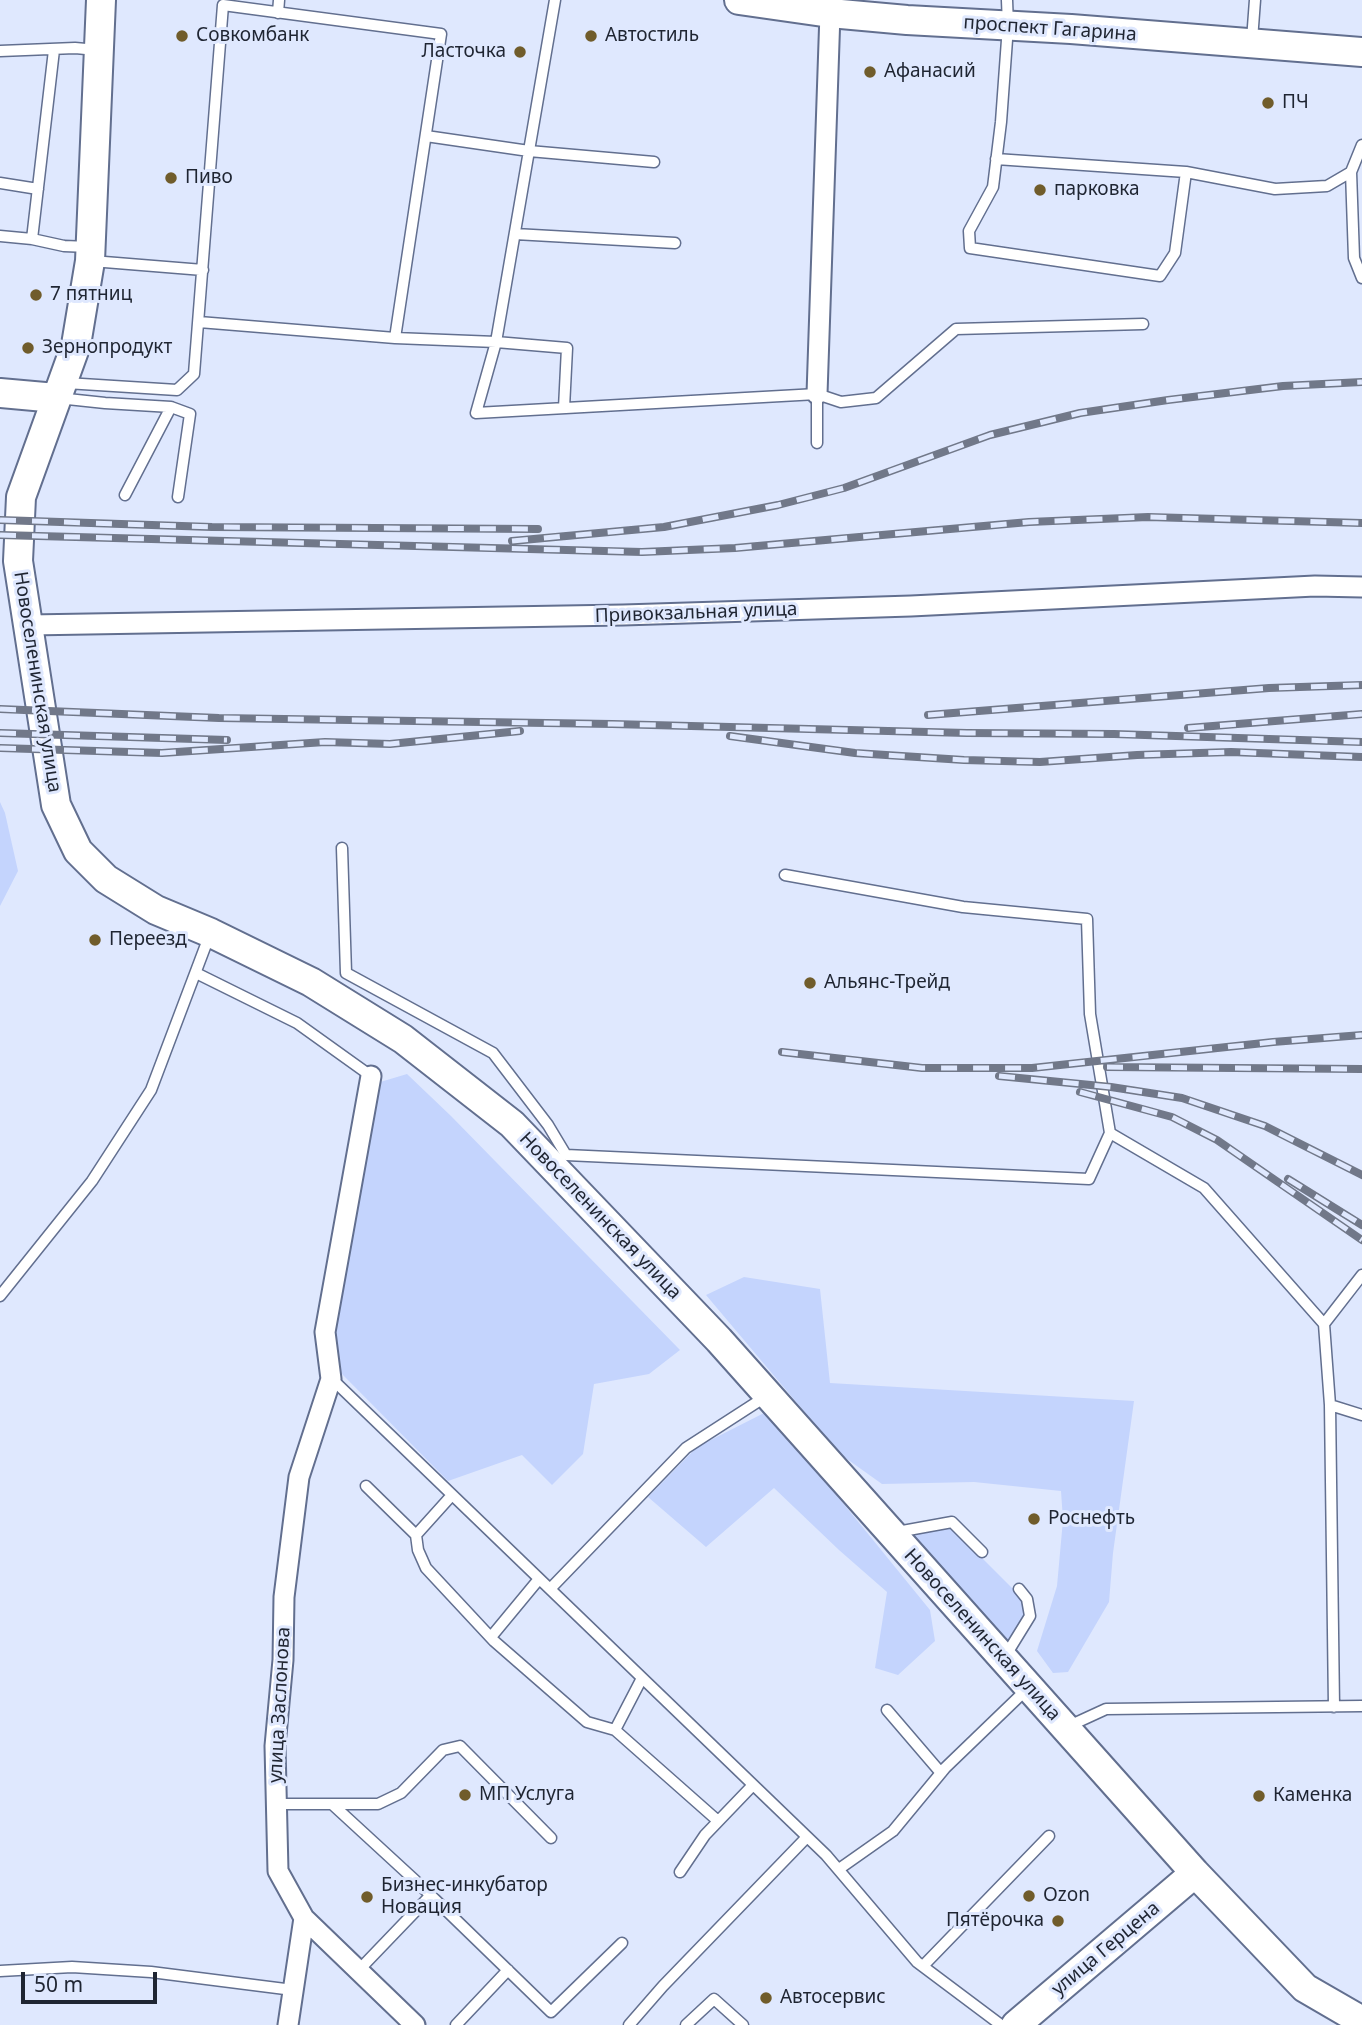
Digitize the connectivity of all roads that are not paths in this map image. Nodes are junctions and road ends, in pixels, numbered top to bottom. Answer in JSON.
{"nodes":[{"id":1,"x":101,"y":0,"type":"edge"},
{"id":2,"x":279,"y":0,"type":"edge"},
{"id":3,"x":555,"y":0,"type":"edge"},
{"id":4,"x":740,"y":0,"type":"edge"},
{"id":5,"x":1255,"y":0,"type":"edge"},
{"id":6,"x":778,"y":3,"type":"edge"},
{"id":7,"x":278,"y":13,"type":"junction"},
{"id":8,"x":830,"y":13,"type":"junction"},
{"id":9,"x":1008,"y":13,"type":"edge"},
{"id":10,"x":1252,"y":44,"type":"junction"},
{"id":11,"x":54,"y":50,"type":"junction"},
{"id":12,"x":98,"y":50,"type":"junction"},
{"id":13,"x":0,"y":51,"type":"edge"},
{"id":14,"x":1362,"y":52,"type":"edge"},
{"id":15,"x":426,"y":136,"type":"junction"},
{"id":16,"x":1362,"y":145,"type":"edge"},
{"id":17,"x":529,"y":151,"type":"junction"},
{"id":18,"x":996,"y":159,"type":"junction"},
{"id":19,"x":654,"y":162,"type":"dead end"},
{"id":20,"x":1186,"y":172,"type":"junction"},
{"id":21,"x":1351,"y":172,"type":"junction"},
{"id":22,"x":0,"y":183,"type":"edge"},
{"id":23,"x":38,"y":189,"type":"junction"},
{"id":24,"x":515,"y":234,"type":"junction"},
{"id":25,"x":0,"y":236,"type":"edge"},
{"id":26,"x":32,"y":239,"type":"junction"},
{"id":27,"x":675,"y":243,"type":"dead end"},
{"id":28,"x":90,"y":254,"type":"junction"},
{"id":29,"x":203,"y":270,"type":"junction"},
{"id":30,"x":1362,"y":278,"type":"edge"},
{"id":31,"x":199,"y":323,"type":"junction"},
{"id":32,"x":1143,"y":324,"type":"dead end"},
{"id":33,"x":396,"y":338,"type":"junction"},
{"id":34,"x":496,"y":342,"type":"junction"},
{"id":35,"x":59,"y":390,"type":"junction"},
{"id":36,"x":0,"y":393,"type":"edge"},
{"id":37,"x":817,"y":394,"type":"junction"},
{"id":38,"x":171,"y":407,"type":"junction"},
{"id":39,"x":564,"y":408,"type":"junction"},
{"id":40,"x":817,"y":443,"type":"dead end"},
{"id":41,"x":125,"y":495,"type":"dead end"},
{"id":42,"x":178,"y":497,"type":"dead end"},
{"id":43,"x":1362,"y":587,"type":"edge"},
{"id":44,"x":29,"y":625,"type":"junction"},
{"id":45,"x":342,"y":848,"type":"dead end"},
{"id":46,"x":785,"y":875,"type":"dead end"},
{"id":47,"x":211,"y":933,"type":"junction"},
{"id":48,"x":196,"y":973,"type":"junction"},
{"id":49,"x":371,"y":1076,"type":"joint"},
{"id":50,"x":1110,"y":1133,"type":"junction"},
{"id":51,"x":1362,"y":1275,"type":"edge"},
{"id":52,"x":0,"y":1296,"type":"edge"},
{"id":53,"x":1324,"y":1324,"type":"junction"},
{"id":54,"x":331,"y":1379,"type":"junction"},
{"id":55,"x":768,"y":1396,"type":"junction"},
{"id":56,"x":1330,"y":1405,"type":"junction"},
{"id":57,"x":1362,"y":1415,"type":"edge"},
{"id":58,"x":366,"y":1486,"type":"dead end"},
{"id":59,"x":452,"y":1495,"type":"junction"},
{"id":60,"x":891,"y":1533,"type":"junction"},
{"id":61,"x":416,"y":1535,"type":"junction"},
{"id":62,"x":982,"y":1552,"type":"dead end"},
{"id":63,"x":539,"y":1579,"type":"junction"},
{"id":64,"x":550,"y":1589,"type":"junction"},
{"id":65,"x":1019,"y":1590,"type":"dead end"},
{"id":66,"x":491,"y":1637,"type":"junction"},
{"id":67,"x":1003,"y":1658,"type":"junction"},
{"id":68,"x":642,"y":1678,"type":"junction"},
{"id":69,"x":1029,"y":1688,"type":"junction"},
{"id":70,"x":1362,"y":1706,"type":"edge"},
{"id":71,"x":1335,"y":1707,"type":"junction"},
{"id":72,"x":887,"y":1710,"type":"dead end"},
{"id":73,"x":1065,"y":1727,"type":"junction"},
{"id":74,"x":615,"y":1730,"type":"junction"},
{"id":75,"x":941,"y":1773,"type":"junction"},
{"id":76,"x":753,"y":1785,"type":"junction"},
{"id":77,"x":276,"y":1804,"type":"junction"},
{"id":78,"x":332,"y":1804,"type":"junction"},
{"id":79,"x":718,"y":1821,"type":"junction"},
{"id":80,"x":1049,"y":1836,"type":"dead end"},
{"id":81,"x":807,"y":1837,"type":"junction"},
{"id":82,"x":551,"y":1838,"type":"dead end"},
{"id":83,"x":839,"y":1869,"type":"junction"},
{"id":84,"x":680,"y":1872,"type":"dead end"},
{"id":85,"x":1195,"y":1873,"type":"junction"},
{"id":86,"x":430,"y":1896,"type":"junction"},
{"id":87,"x":304,"y":1918,"type":"junction"},
{"id":88,"x":622,"y":1943,"type":"dead end"},
{"id":89,"x":923,"y":1966,"type":"junction"},
{"id":90,"x":358,"y":1970,"type":"junction"},
{"id":91,"x":508,"y":1970,"type":"junction"},
{"id":92,"x":0,"y":1971,"type":"edge"},
{"id":93,"x":293,"y":1990,"type":"junction"},
{"id":94,"x":1362,"y":2021,"type":"edge"},
{"id":95,"x":288,"y":2025,"type":"edge"},
{"id":96,"x":415,"y":2025,"type":"edge"},
{"id":97,"x":456,"y":2025,"type":"edge"},
{"id":98,"x":629,"y":2025,"type":"edge"},
{"id":99,"x":686,"y":2025,"type":"edge"},
{"id":100,"x":743,"y":2025,"type":"edge"},
{"id":101,"x":1001,"y":2025,"type":"edge"},
{"id":102,"x":1016,"y":2025,"type":"edge"}],
"edges":[{"from":1,"to":12,"type":"main road","name":"Новоселенинская улица"},
{"from":2,"to":7,"type":"lane"},
{"from":3,"to":17,"type":"lane"},
{"from":4,"to":6,"type":"main road","name":"проспект Гагарина"},
{"from":5,"to":10,"type":"lane"},
{"from":6,"to":8,"type":"main road","name":"проспект Гагарина"},
{"from":7,"to":15,"type":"lane"},
{"from":7,"to":29,"type":"lane"},
{"from":8,"to":9,"type":"main road","name":"проспект Гагарина"},
{"from":8,"to":37,"type":"street"},
{"from":9,"to":10,"type":"main road","name":"проспект Гагарина"},
{"from":9,"to":18,"type":"lane"},
{"from":10,"to":14,"type":"main road","name":"проспект Гагарина"},
{"from":11,"to":12,"type":"lane"},
{"from":11,"to":13,"type":"lane"},
{"from":11,"to":23,"type":"lane"},
{"from":12,"to":28,"type":"main road","name":"Новоселенинская улица"},
{"from":15,"to":17,"type":"lane"},
{"from":15,"to":33,"type":"lane"},
{"from":16,"to":21,"type":"lane"},
{"from":17,"to":19,"type":"lane"},
{"from":17,"to":24,"type":"lane"},
{"from":18,"to":20,"type":"lane"},
{"from":18,"to":20,"type":"lane"},
{"from":20,"to":21,"type":"lane"},
{"from":21,"to":30,"type":"lane"},
{"from":22,"to":23,"type":"lane"},
{"from":23,"to":26,"type":"lane"},
{"from":24,"to":27,"type":"lane"},
{"from":24,"to":34,"type":"lane"},
{"from":25,"to":26,"type":"lane"},
{"from":26,"to":28,"type":"lane"},
{"from":28,"to":29,"type":"lane"},
{"from":28,"to":35,"type":"main road","name":"Новоселенинская улица"},
{"from":29,"to":31,"type":"lane"},
{"from":31,"to":33,"type":"lane"},
{"from":31,"to":35,"type":"lane"},
{"from":32,"to":37,"type":"lane"},
{"from":33,"to":34,"type":"lane"},
{"from":34,"to":39,"type":"lane"},
{"from":34,"to":39,"type":"lane"},
{"from":35,"to":36,"type":"main road"},
{"from":35,"to":38,"type":"lane"},
{"from":35,"to":44,"type":"main road","name":"Новоселенинская улица"},
{"from":37,"to":39,"type":"lane"},
{"from":37,"to":40,"type":"lane"},
{"from":38,"to":41,"type":"lane"},
{"from":38,"to":42,"type":"lane"},
{"from":43,"to":44,"type":"street","name":"Привокзальная улица"},
{"from":44,"to":47,"type":"main road","name":"Новоселенинская улица"},
{"from":45,"to":50,"type":"lane"},
{"from":46,"to":50,"type":"lane"},
{"from":47,"to":48,"type":"lane"},
{"from":47,"to":55,"type":"main road","name":"Новоселенинская улица"},
{"from":48,"to":49,"type":"lane"},
{"from":48,"to":52,"type":"lane"},
{"from":49,"to":54,"type":"street"},
{"from":50,"to":53,"type":"lane"},
{"from":51,"to":53,"type":"lane"},
{"from":53,"to":56,"type":"lane"},
{"from":54,"to":59,"type":"lane"},
{"from":54,"to":77,"type":"street","name":"улица Заслонова"},
{"from":55,"to":60,"type":"main road","name":"Новоселенинская улица"},
{"from":55,"to":64,"type":"lane"},
{"from":56,"to":57,"type":"lane"},
{"from":56,"to":71,"type":"lane"},
{"from":58,"to":61,"type":"lane"},
{"from":59,"to":61,"type":"lane"},
{"from":59,"to":63,"type":"lane"},
{"from":60,"to":62,"type":"lane"},
{"from":60,"to":67,"type":"main road","name":"Новоселенинская улица"},
{"from":61,"to":66,"type":"lane"},
{"from":63,"to":64,"type":"lane"},
{"from":63,"to":66,"type":"lane"},
{"from":64,"to":68,"type":"lane"},
{"from":65,"to":67,"type":"lane"},
{"from":66,"to":74,"type":"lane"},
{"from":67,"to":69,"type":"main road","name":"Новоселенинская улица"},
{"from":68,"to":74,"type":"lane"},
{"from":68,"to":76,"type":"lane"},
{"from":69,"to":73,"type":"main road","name":"Новоселенинская улица"},
{"from":69,"to":75,"type":"lane"},
{"from":70,"to":71,"type":"lane"},
{"from":71,"to":73,"type":"lane"},
{"from":72,"to":75,"type":"lane"},
{"from":73,"to":85,"type":"main road","name":"Новоселенинская улица"},
{"from":74,"to":79,"type":"lane"},
{"from":75,"to":83,"type":"lane"},
{"from":76,"to":79,"type":"lane"},
{"from":76,"to":81,"type":"lane"},
{"from":77,"to":78,"type":"lane"},
{"from":77,"to":87,"type":"street","name":"улица Заслонова"},
{"from":78,"to":82,"type":"lane"},
{"from":78,"to":86,"type":"lane"},
{"from":79,"to":84,"type":"lane"},
{"from":80,"to":89,"type":"lane"},
{"from":81,"to":83,"type":"lane"},
{"from":81,"to":98,"type":"lane"},
{"from":83,"to":89,"type":"lane"},
{"from":85,"to":94,"type":"main road","name":"Новоселенинская улица"},
{"from":85,"to":102,"type":"main road","name":"улица Герцена"},
{"from":86,"to":90,"type":"lane"},
{"from":86,"to":91,"type":"lane"},
{"from":87,"to":90,"type":"street","name":"улица Заслонова"},
{"from":87,"to":93,"type":"street"},
{"from":88,"to":91,"type":"lane"},
{"from":89,"to":101,"type":"lane"},
{"from":90,"to":96,"type":"street","name":"улица Заслонова"},
{"from":91,"to":97,"type":"lane"},
{"from":92,"to":93,"type":"lane"},
{"from":93,"to":95,"type":"street"},
{"from":99,"to":100,"type":"lane"}]}
